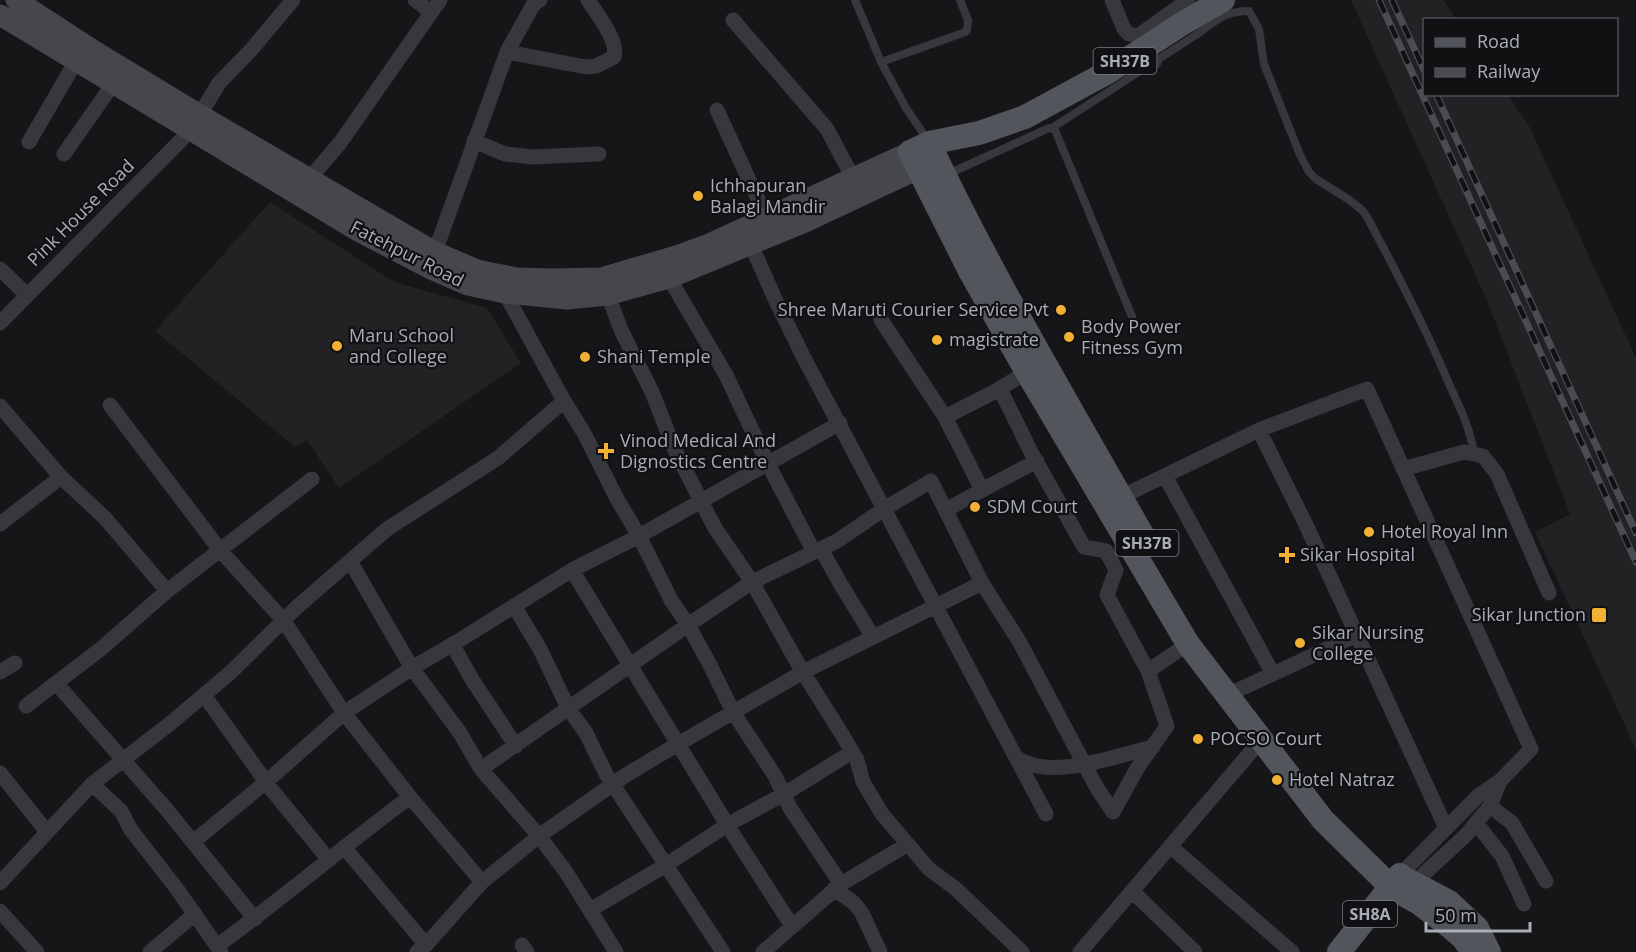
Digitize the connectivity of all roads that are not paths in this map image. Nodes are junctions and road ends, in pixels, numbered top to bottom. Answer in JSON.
{"nodes":[{"id":1,"x":16,"y":0,"type":"edge"},
{"id":2,"x":293,"y":0,"type":"edge"},
{"id":3,"x":415,"y":0,"type":"edge"},
{"id":4,"x":540,"y":0,"type":"edge"},
{"id":5,"x":588,"y":0,"type":"edge"},
{"id":6,"x":855,"y":0,"type":"edge"},
{"id":7,"x":960,"y":0,"type":"edge"},
{"id":8,"x":1112,"y":0,"type":"edge"},
{"id":9,"x":1188,"y":0,"type":"edge"},
{"id":10,"x":1223,"y":0,"type":"edge"},
{"id":11,"x":436,"y":6,"type":"edge"},
{"id":12,"x":0,"y":15,"type":"edge"},
{"id":13,"x":733,"y":20,"type":"dead end"},
{"id":14,"x":1138,"y":36,"type":"junction"},
{"id":15,"x":507,"y":52,"type":"junction"},
{"id":16,"x":76,"y":61,"type":"junction"},
{"id":17,"x":881,"y":62,"type":"junction"},
{"id":18,"x":1154,"y":62,"type":"junction"},
{"id":19,"x":113,"y":84,"type":"junction"},
{"id":20,"x":717,"y":110,"type":"dead end"},
{"id":21,"x":195,"y":123,"type":"junction"},
{"id":22,"x":1052,"y":128,"type":"junction"},
{"id":23,"x":474,"y":141,"type":"junction"},
{"id":24,"x":28,"y":142,"type":"dead end"},
{"id":25,"x":64,"y":154,"type":"dead end"},
{"id":26,"x":599,"y":154,"type":"dead end"},
{"id":27,"x":928,"y":160,"type":"junction"},
{"id":28,"x":853,"y":178,"type":"junction"},
{"id":29,"x":303,"y":187,"type":"junction"},
{"id":30,"x":766,"y":217,"type":"junction"},
{"id":31,"x":751,"y":245,"type":"junction"},
{"id":32,"x":432,"y":260,"type":"junction"},
{"id":33,"x":0,"y":269,"type":"edge"},
{"id":34,"x":669,"y":278,"type":"junction"},
{"id":35,"x":505,"y":293,"type":"junction"},
{"id":36,"x":27,"y":295,"type":"junction"},
{"id":37,"x":608,"y":295,"type":"junction"},
{"id":38,"x":1133,"y":319,"type":"dead end"},
{"id":39,"x":881,"y":320,"type":"dead end"},
{"id":40,"x":0,"y":323,"type":"edge"},
{"id":41,"x":1027,"y":372,"type":"junction"},
{"id":42,"x":1000,"y":389,"type":"junction"},
{"id":43,"x":564,"y":401,"type":"junction"},
{"id":44,"x":110,"y":405,"type":"dead end"},
{"id":45,"x":0,"y":406,"type":"edge"},
{"id":46,"x":945,"y":417,"type":"junction"},
{"id":47,"x":840,"y":423,"type":"junction"},
{"id":48,"x":1259,"y":430,"type":"junction"},
{"id":49,"x":1474,"y":454,"type":"junction"},
{"id":50,"x":1037,"y":461,"type":"junction"},
{"id":51,"x":768,"y":464,"type":"junction"},
{"id":52,"x":1403,"y":468,"type":"junction"},
{"id":53,"x":1165,"y":476,"type":"junction"},
{"id":54,"x":61,"y":477,"type":"junction"},
{"id":55,"x":312,"y":479,"type":"dead end"},
{"id":56,"x":982,"y":490,"type":"junction"},
{"id":57,"x":1121,"y":497,"type":"junction"},
{"id":58,"x":701,"y":501,"type":"junction"},
{"id":59,"x":884,"y":509,"type":"junction"},
{"id":60,"x":946,"y":510,"type":"junction"},
{"id":61,"x":0,"y":524,"type":"edge"},
{"id":62,"x":639,"y":536,"type":"junction"},
{"id":63,"x":220,"y":550,"type":"junction"},
{"id":64,"x":818,"y":551,"type":"junction"},
{"id":65,"x":350,"y":561,"type":"junction"},
{"id":66,"x":572,"y":570,"type":"junction"},
{"id":67,"x":752,"y":582,"type":"junction"},
{"id":68,"x":982,"y":583,"type":"junction"},
{"id":69,"x":167,"y":591,"type":"junction"},
{"id":70,"x":1549,"y":593,"type":"dead end"},
{"id":71,"x":936,"y":605,"type":"junction"},
{"id":72,"x":514,"y":606,"type":"junction"},
{"id":73,"x":284,"y":621,"type":"junction"},
{"id":74,"x":688,"y":625,"type":"junction"},
{"id":75,"x":1357,"y":635,"type":"junction"},
{"id":76,"x":873,"y":637,"type":"junction"},
{"id":77,"x":452,"y":644,"type":"junction"},
{"id":78,"x":1188,"y":644,"type":"junction"},
{"id":79,"x":15,"y":663,"type":"dead end"},
{"id":80,"x":630,"y":665,"type":"junction"},
{"id":81,"x":412,"y":668,"type":"junction"},
{"id":82,"x":1148,"y":670,"type":"junction"},
{"id":83,"x":0,"y":672,"type":"edge"},
{"id":84,"x":803,"y":672,"type":"junction"},
{"id":85,"x":1273,"y":674,"type":"junction"},
{"id":86,"x":56,"y":683,"type":"junction"},
{"id":87,"x":1236,"y":691,"type":"junction"},
{"id":88,"x":204,"y":695,"type":"junction"},
{"id":89,"x":26,"y":705,"type":"dead end"},
{"id":90,"x":568,"y":708,"type":"junction"},
{"id":91,"x":733,"y":712,"type":"junction"},
{"id":92,"x":344,"y":713,"type":"junction"},
{"id":93,"x":1261,"y":740,"type":"junction"},
{"id":94,"x":678,"y":744,"type":"junction"},
{"id":95,"x":516,"y":746,"type":"junction"},
{"id":96,"x":1153,"y":747,"type":"junction"},
{"id":97,"x":852,"y":753,"type":"junction"},
{"id":98,"x":1017,"y":758,"type":"junction"},
{"id":99,"x":123,"y":760,"type":"junction"},
{"id":100,"x":1084,"y":764,"type":"junction"},
{"id":101,"x":481,"y":769,"type":"junction"},
{"id":102,"x":0,"y":773,"type":"edge"},
{"id":103,"x":266,"y":782,"type":"junction"},
{"id":104,"x":1500,"y":782,"type":"junction"},
{"id":105,"x":92,"y":784,"type":"junction"},
{"id":106,"x":612,"y":785,"type":"junction"},
{"id":107,"x":784,"y":794,"type":"junction"},
{"id":108,"x":410,"y":796,"type":"junction"},
{"id":109,"x":1490,"y":806,"type":"junction"},
{"id":110,"x":1046,"y":814,"type":"dead end"},
{"id":111,"x":1476,"y":824,"type":"junction"},
{"id":112,"x":727,"y":825,"type":"junction"},
{"id":113,"x":1446,"y":828,"type":"junction"},
{"id":114,"x":47,"y":832,"type":"junction"},
{"id":115,"x":539,"y":836,"type":"junction"},
{"id":116,"x":193,"y":842,"type":"junction"},
{"id":117,"x":908,"y":844,"type":"junction"},
{"id":118,"x":1170,"y":846,"type":"junction"},
{"id":119,"x":344,"y":847,"type":"junction"},
{"id":120,"x":329,"y":860,"type":"junction"},
{"id":121,"x":666,"y":865,"type":"junction"},
{"id":122,"x":1546,"y":881,"type":"dead end"},
{"id":123,"x":482,"y":882,"type":"junction"},
{"id":124,"x":0,"y":884,"type":"edge"},
{"id":125,"x":1402,"y":885,"type":"junction"},
{"id":126,"x":838,"y":886,"type":"junction"},
{"id":127,"x":1132,"y":891,"type":"junction"},
{"id":128,"x":1524,"y":904,"type":"dead end"},
{"id":129,"x":590,"y":910,"type":"junction"},
{"id":130,"x":0,"y":911,"type":"edge"},
{"id":131,"x":195,"y":914,"type":"junction"},
{"id":132,"x":255,"y":919,"type":"junction"},
{"id":133,"x":792,"y":926,"type":"junction"},
{"id":134,"x":422,"y":948,"type":"edge"},
{"id":135,"x":219,"y":949,"type":"edge"},
{"id":136,"x":37,"y":952,"type":"edge"},
{"id":137,"x":150,"y":952,"type":"edge"},
{"id":138,"x":616,"y":952,"type":"edge"},
{"id":139,"x":723,"y":952,"type":"edge"},
{"id":140,"x":763,"y":952,"type":"edge"},
{"id":141,"x":880,"y":952,"type":"edge"},
{"id":142,"x":1022,"y":952,"type":"edge"},
{"id":143,"x":1080,"y":952,"type":"edge"},
{"id":144,"x":1196,"y":952,"type":"edge"},
{"id":145,"x":1292,"y":952,"type":"edge"},
{"id":146,"x":1339,"y":952,"type":"edge"},
{"id":147,"x":1359,"y":952,"type":"edge"},
{"id":148,"x":1473,"y":952,"type":"edge"},
{"id":149,"x":1489,"y":952,"type":"edge"}],
"edges":[{"from":1,"to":21,"type":"street"},
{"from":2,"to":21,"type":"street","name":"Pink House Road"},
{"from":3,"to":11,"type":"street"},
{"from":4,"to":15,"type":"street"},
{"from":5,"to":15,"type":"street"},
{"from":6,"to":17,"type":"lane"},
{"from":7,"to":17,"type":"lane"},
{"from":8,"to":14,"type":"street"},
{"from":9,"to":14,"type":"street"},
{"from":10,"to":27,"type":"main road","number":"SH37B","bridge":true},
{"from":11,"to":29,"type":"street"},
{"from":12,"to":16,"type":"street","name":"Fatehpur Road"},
{"from":13,"to":28,"type":"street"},
{"from":14,"to":18,"type":"street"},
{"from":15,"to":23,"type":"street"},
{"from":16,"to":19,"type":"street","name":"Fatehpur Road"},
{"from":16,"to":24,"type":"street"},
{"from":17,"to":27,"type":"lane"},
{"from":18,"to":22,"type":"lane"},
{"from":18,"to":49,"type":"lane"},
{"from":19,"to":21,"type":"street","name":"Fatehpur Road"},
{"from":19,"to":25,"type":"street"},
{"from":20,"to":30,"type":"street"},
{"from":21,"to":29,"type":"street","name":"Fatehpur Road"},
{"from":21,"to":36,"type":"street","name":"Pink House Road"},
{"from":22,"to":27,"type":"lane"},
{"from":22,"to":38,"type":"lane"},
{"from":23,"to":26,"type":"street"},
{"from":23,"to":32,"type":"street"},
{"from":27,"to":28,"type":"street"},
{"from":27,"to":31,"type":"street","name":"Fatehpur Road"},
{"from":27,"to":41,"type":"main road","number":"SH37B"},
{"from":27,"to":57,"type":"main road","number":"SH37B"},
{"from":28,"to":30,"type":"street"},
{"from":29,"to":32,"type":"street","name":"Fatehpur Road"},
{"from":30,"to":32,"type":"street"},
{"from":31,"to":34,"type":"street","name":"Fatehpur Road"},
{"from":31,"to":47,"type":"street"},
{"from":32,"to":35,"type":"street","name":"Fatehpur Road"},
{"from":33,"to":36,"type":"street"},
{"from":34,"to":37,"type":"street","name":"Fatehpur Road"},
{"from":34,"to":51,"type":"street"},
{"from":35,"to":37,"type":"street","name":"Fatehpur Road"},
{"from":35,"to":43,"type":"street"},
{"from":36,"to":40,"type":"street","name":"Pink House Road"},
{"from":37,"to":58,"type":"street"},
{"from":39,"to":46,"type":"street"},
{"from":41,"to":42,"type":"street"},
{"from":41,"to":78,"type":"main road","number":"SH37B"},
{"from":42,"to":46,"type":"street"},
{"from":42,"to":50,"type":"street"},
{"from":43,"to":62,"type":"street"},
{"from":43,"to":65,"type":"street"},
{"from":44,"to":63,"type":"street"},
{"from":45,"to":54,"type":"street"},
{"from":46,"to":56,"type":"street"},
{"from":47,"to":51,"type":"street"},
{"from":47,"to":59,"type":"street"},
{"from":48,"to":52,"type":"street"},
{"from":48,"to":53,"type":"street"},
{"from":48,"to":75,"type":"street"},
{"from":49,"to":52,"type":"street"},
{"from":49,"to":70,"type":"street"},
{"from":50,"to":56,"type":"street"},
{"from":50,"to":82,"type":"street"},
{"from":51,"to":58,"type":"street"},
{"from":51,"to":64,"type":"street"},
{"from":52,"to":104,"type":"street"},
{"from":53,"to":57,"type":"street"},
{"from":53,"to":85,"type":"street"},
{"from":54,"to":61,"type":"street"},
{"from":54,"to":69,"type":"street"},
{"from":55,"to":63,"type":"street"},
{"from":56,"to":60,"type":"street"},
{"from":57,"to":87,"type":"main road","number":"SH37B"},
{"from":58,"to":62,"type":"street"},
{"from":58,"to":67,"type":"street"},
{"from":59,"to":60,"type":"street"},
{"from":59,"to":64,"type":"street"},
{"from":59,"to":71,"type":"street"},
{"from":60,"to":68,"type":"street"},
{"from":62,"to":66,"type":"street"},
{"from":62,"to":74,"type":"street"},
{"from":63,"to":69,"type":"street"},
{"from":63,"to":73,"type":"street"},
{"from":64,"to":67,"type":"street"},
{"from":64,"to":76,"type":"street"},
{"from":65,"to":73,"type":"street"},
{"from":65,"to":81,"type":"street"},
{"from":66,"to":72,"type":"street"},
{"from":66,"to":80,"type":"street"},
{"from":67,"to":74,"type":"street"},
{"from":67,"to":84,"type":"street"},
{"from":68,"to":71,"type":"street"},
{"from":68,"to":100,"type":"street"},
{"from":69,"to":86,"type":"street"},
{"from":71,"to":76,"type":"street"},
{"from":71,"to":98,"type":"street"},
{"from":72,"to":77,"type":"street"},
{"from":72,"to":90,"type":"street"},
{"from":73,"to":88,"type":"street"},
{"from":73,"to":92,"type":"street"},
{"from":74,"to":80,"type":"street"},
{"from":74,"to":91,"type":"street"},
{"from":75,"to":85,"type":"street"},
{"from":75,"to":113,"type":"street"},
{"from":76,"to":84,"type":"street"},
{"from":77,"to":81,"type":"street"},
{"from":77,"to":95,"type":"street"},
{"from":78,"to":82,"type":"street"},
{"from":78,"to":93,"type":"main road","number":"SH37B"},
{"from":79,"to":83,"type":"street"},
{"from":80,"to":90,"type":"street"},
{"from":80,"to":94,"type":"street"},
{"from":81,"to":92,"type":"street"},
{"from":81,"to":101,"type":"street"},
{"from":82,"to":96,"type":"street"},
{"from":84,"to":91,"type":"street"},
{"from":84,"to":97,"type":"street"},
{"from":85,"to":87,"type":"street"},
{"from":86,"to":89,"type":"street"},
{"from":86,"to":99,"type":"street"},
{"from":87,"to":125,"type":"main road","number":"SH37B"},
{"from":88,"to":99,"type":"street"},
{"from":88,"to":103,"type":"street"},
{"from":90,"to":95,"type":"street"},
{"from":90,"to":106,"type":"street"},
{"from":91,"to":94,"type":"street"},
{"from":91,"to":107,"type":"street"},
{"from":92,"to":103,"type":"street"},
{"from":92,"to":108,"type":"street"},
{"from":93,"to":118,"type":"street"},
{"from":93,"to":125,"type":"main road","number":"SH37B"},
{"from":94,"to":106,"type":"street"},
{"from":94,"to":112,"type":"street"},
{"from":95,"to":101,"type":"street"},
{"from":96,"to":100,"type":"street"},
{"from":96,"to":100,"type":"street"},
{"from":97,"to":107,"type":"street"},
{"from":97,"to":117,"type":"street"},
{"from":98,"to":100,"type":"street"},
{"from":98,"to":110,"type":"street"},
{"from":99,"to":105,"type":"street"},
{"from":99,"to":116,"type":"street"},
{"from":101,"to":115,"type":"street"},
{"from":102,"to":114,"type":"street"},
{"from":103,"to":116,"type":"street"},
{"from":103,"to":120,"type":"street"},
{"from":104,"to":109,"type":"street"},
{"from":104,"to":113,"type":"street"},
{"from":105,"to":114,"type":"street"},
{"from":105,"to":131,"type":"street"},
{"from":106,"to":115,"type":"street"},
{"from":106,"to":121,"type":"street"},
{"from":107,"to":112,"type":"street"},
{"from":107,"to":126,"type":"street"},
{"from":108,"to":119,"type":"street"},
{"from":108,"to":123,"type":"street"},
{"from":109,"to":111,"type":"street"},
{"from":109,"to":122,"type":"street"},
{"from":111,"to":125,"type":"street"},
{"from":111,"to":128,"type":"street"},
{"from":112,"to":121,"type":"street"},
{"from":112,"to":133,"type":"street"},
{"from":113,"to":125,"type":"street"},
{"from":114,"to":124,"type":"street"},
{"from":115,"to":123,"type":"street"},
{"from":115,"to":129,"type":"street"},
{"from":116,"to":132,"type":"street"},
{"from":117,"to":126,"type":"street"},
{"from":117,"to":142,"type":"street"},
{"from":118,"to":127,"type":"street"},
{"from":118,"to":145,"type":"street"},
{"from":119,"to":120,"type":"street"},
{"from":119,"to":134,"type":"street"},
{"from":120,"to":132,"type":"street"},
{"from":121,"to":129,"type":"street"},
{"from":121,"to":139,"type":"street"},
{"from":123,"to":134,"type":"street"},
{"from":125,"to":146,"type":"main road","number":"SH8A"},
{"from":125,"to":147,"type":"main road","number":"SH8A"},
{"from":125,"to":148,"type":"main road"},
{"from":125,"to":149,"type":"main road"},
{"from":126,"to":133,"type":"street"},
{"from":126,"to":141,"type":"street"},
{"from":127,"to":143,"type":"street"},
{"from":127,"to":144,"type":"street"},
{"from":129,"to":138,"type":"street"},
{"from":130,"to":136,"type":"street"},
{"from":131,"to":135,"type":"street"},
{"from":131,"to":137,"type":"street"},
{"from":132,"to":135,"type":"street"},
{"from":133,"to":140,"type":"street"}]}
